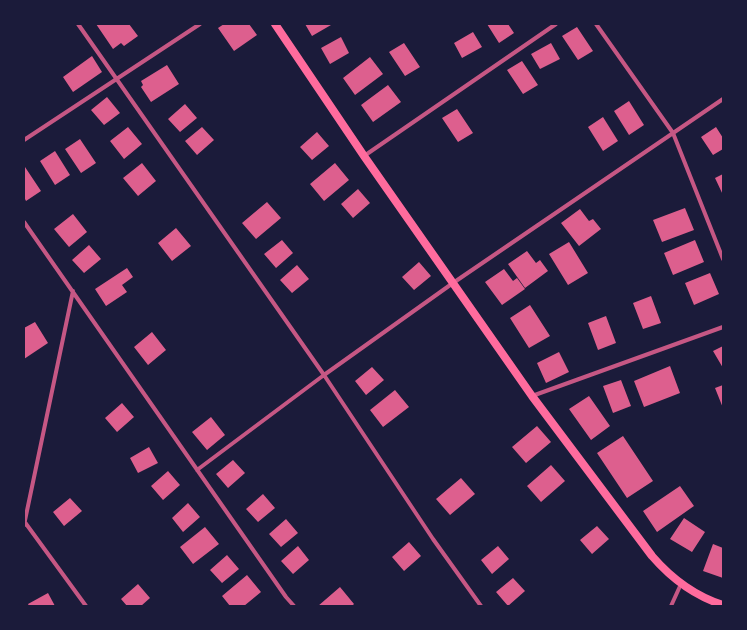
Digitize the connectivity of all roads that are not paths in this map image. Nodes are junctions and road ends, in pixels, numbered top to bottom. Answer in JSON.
{"nodes":[{"id":1,"x":78,"y":24,"type":"edge"},
{"id":2,"x":200,"y":24,"type":"edge"},
{"id":3,"x":275,"y":24,"type":"edge"},
{"id":4,"x":556,"y":24,"type":"edge"},
{"id":5,"x":596,"y":24,"type":"edge"},
{"id":6,"x":116,"y":78,"type":"junction"},
{"id":7,"x":723,"y":99,"type":"edge"},
{"id":8,"x":673,"y":133,"type":"junction"},
{"id":9,"x":24,"y":140,"type":"edge"},
{"id":10,"x":364,"y":156,"type":"junction"},
{"id":11,"x":24,"y":222,"type":"edge"},
{"id":12,"x":723,"y":260,"type":"edge"},
{"id":13,"x":453,"y":283,"type":"junction"},
{"id":14,"x":73,"y":291,"type":"junction"},
{"id":15,"x":723,"y":327,"type":"edge"},
{"id":16,"x":324,"y":374,"type":"junction"},
{"id":17,"x":532,"y":396,"type":"junction"},
{"id":18,"x":196,"y":470,"type":"junction"},
{"id":19,"x":24,"y":522,"type":"edge"},
{"id":20,"x":681,"y":584,"type":"junction"},
{"id":21,"x":723,"y":605,"type":"edge"},
{"id":22,"x":86,"y":606,"type":"edge"},
{"id":23,"x":294,"y":606,"type":"edge"},
{"id":24,"x":481,"y":606,"type":"edge"},
{"id":25,"x":671,"y":606,"type":"edge"}],
"edges":[{"from":1,"to":6,"type":"street"},
{"from":2,"to":6,"type":"street"},
{"from":3,"to":10,"type":"main road"},
{"from":4,"to":10,"type":"street"},
{"from":5,"to":8,"type":"street"},
{"from":6,"to":9,"type":"street"},
{"from":6,"to":16,"type":"street"},
{"from":7,"to":8,"type":"street"},
{"from":8,"to":12,"type":"street"},
{"from":8,"to":13,"type":"street"},
{"from":10,"to":13,"type":"main road"},
{"from":11,"to":14,"type":"street"},
{"from":13,"to":16,"type":"street"},
{"from":13,"to":17,"type":"main road"},
{"from":14,"to":18,"type":"street"},
{"from":14,"to":19,"type":"street"},
{"from":15,"to":17,"type":"street"},
{"from":16,"to":18,"type":"street"},
{"from":16,"to":24,"type":"street"},
{"from":17,"to":20,"type":"main road"},
{"from":18,"to":23,"type":"street"},
{"from":19,"to":22,"type":"street"},
{"from":20,"to":21,"type":"main road"},
{"from":20,"to":25,"type":"street"}]}
